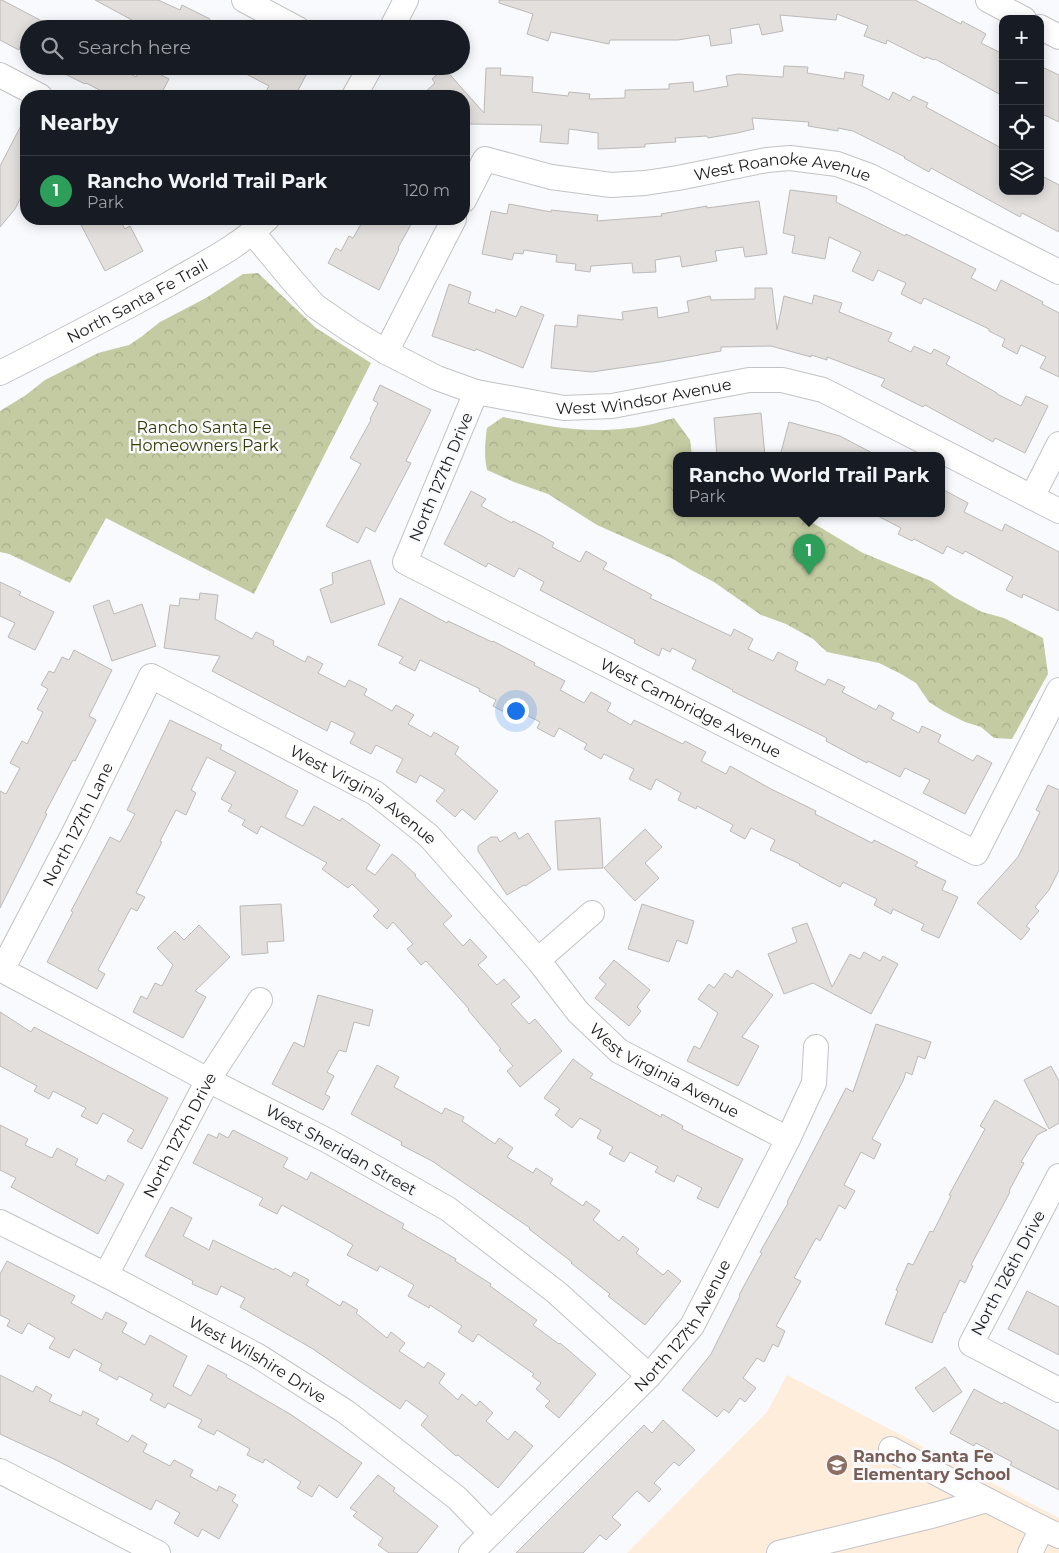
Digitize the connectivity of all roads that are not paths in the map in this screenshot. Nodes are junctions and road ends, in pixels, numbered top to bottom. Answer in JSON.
{"nodes":[{"id":1,"x":244,"y":0,"type":"edge"},
{"id":2,"x":406,"y":0,"type":"edge"},
{"id":3,"x":988,"y":0,"type":"edge"},
{"id":4,"x":1016,"y":15,"type":"edge"},
{"id":5,"x":281,"y":20,"type":"edge"},
{"id":6,"x":396,"y":20,"type":"edge"},
{"id":7,"x":1044,"y":29,"type":"edge"},
{"id":8,"x":1059,"y":36,"type":"edge"},
{"id":9,"x":365,"y":75,"type":"edge"},
{"id":10,"x":2,"y":81,"type":"edge"},
{"id":11,"x":25,"y":90,"type":"edge"},
{"id":12,"x":357,"y":90,"type":"edge"},
{"id":13,"x":470,"y":188,"type":"edge"},
{"id":14,"x":451,"y":225,"type":"edge"},
{"id":15,"x":260,"y":226,"type":"edge"},
{"id":16,"x":1059,"y":272,"type":"edge"},
{"id":17,"x":386,"y":352,"type":"junction"},
{"id":18,"x":0,"y":373,"type":"edge"},
{"id":19,"x":476,"y":392,"type":"junction"},
{"id":20,"x":1059,"y":444,"type":"edge"},
{"id":21,"x":945,"y":452,"type":"edge"},
{"id":22,"x":945,"y":452,"type":"edge"},
{"id":23,"x":1032,"y":497,"type":"junction"},
{"id":24,"x":1059,"y":511,"type":"edge"},
{"id":25,"x":406,"y":562,"type":"joint"},
{"id":26,"x":151,"y":676,"type":"joint"},
{"id":27,"x":1059,"y":690,"type":"edge"},
{"id":28,"x":592,"y":913,"type":"dead end"},
{"id":29,"x":538,"y":960,"type":"junction"},
{"id":30,"x":2,"y":970,"type":"joint"},
{"id":31,"x":260,"y":1000,"type":"dead end"},
{"id":32,"x":816,"y":1047,"type":"dead end"},
{"id":33,"x":208,"y":1080,"type":"junction"},
{"id":34,"x":788,"y":1139,"type":"junction"},
{"id":35,"x":1059,"y":1176,"type":"edge"},
{"id":36,"x":0,"y":1222,"type":"edge"},
{"id":37,"x":106,"y":1274,"type":"junction"},
{"id":38,"x":649,"y":1376,"type":"junction"},
{"id":39,"x":1059,"y":1390,"type":"edge"},
{"id":40,"x":891,"y":1449,"type":"dead end"},
{"id":41,"x":0,"y":1471,"type":"edge"},
{"id":42,"x":987,"y":1500,"type":"junction"},
{"id":43,"x":1051,"y":1532,"type":"edge"},
{"id":44,"x":491,"y":1533,"type":"junction"},
{"id":45,"x":158,"y":1553,"type":"edge"},
{"id":46,"x":471,"y":1553,"type":"edge"},
{"id":47,"x":779,"y":1553,"type":"edge"},
{"id":48,"x":1030,"y":1553,"type":"edge"}],
"edges":[{"from":1,"to":5,"type":"street"},
{"from":2,"to":6,"type":"street"},
{"from":3,"to":4,"type":"street"},
{"from":7,"to":8,"type":"street"},
{"from":9,"to":12,"type":"street"},
{"from":10,"to":11,"type":"street"},
{"from":13,"to":16,"type":"street","name":"West Roanoke Avenue"},
{"from":14,"to":17,"type":"street"},
{"from":15,"to":17,"type":"street","name":"West Windsor Avenue"},
{"from":15,"to":18,"type":"street","name":"North Santa Fe Trail"},
{"from":17,"to":19,"type":"street","name":"West Windsor Avenue"},
{"from":19,"to":21,"type":"street","name":"West Windsor Avenue"},
{"from":19,"to":25,"type":"street","name":"North 127th Drive"},
{"from":20,"to":23,"type":"street"},
{"from":22,"to":23,"type":"street","name":"West Windsor Avenue"},
{"from":23,"to":24,"type":"street","name":"West Windsor Avenue"},
{"from":25,"to":27,"type":"street","name":"West Cambridge Avenue"},
{"from":26,"to":29,"type":"street","name":"West Virginia Avenue"},
{"from":26,"to":30,"type":"street","name":"North 127th Lane"},
{"from":28,"to":29,"type":"street"},
{"from":29,"to":34,"type":"street","name":"West Virginia Avenue"},
{"from":30,"to":33,"type":"street","name":"West Sheridan Street"},
{"from":31,"to":33,"type":"street","name":"North 127th Drive"},
{"from":32,"to":34,"type":"street","name":"North 127th Avenue"},
{"from":33,"to":37,"type":"street","name":"North 127th Drive"},
{"from":33,"to":38,"type":"street","name":"West Sheridan Street"},
{"from":34,"to":38,"type":"street","name":"North 127th Avenue"},
{"from":35,"to":39,"type":"street","name":"North 126th Drive"},
{"from":36,"to":37,"type":"street","name":"West Wilshire Drive"},
{"from":37,"to":44,"type":"street","name":"West Wilshire Drive"},
{"from":38,"to":44,"type":"street","name":"North 127th Avenue"},
{"from":40,"to":42,"type":"street"},
{"from":41,"to":45,"type":"street"},
{"from":42,"to":43,"type":"street"},
{"from":42,"to":47,"type":"street"},
{"from":43,"to":48,"type":"street"},
{"from":44,"to":46,"type":"street","name":"North 127th Avenue"}]}
